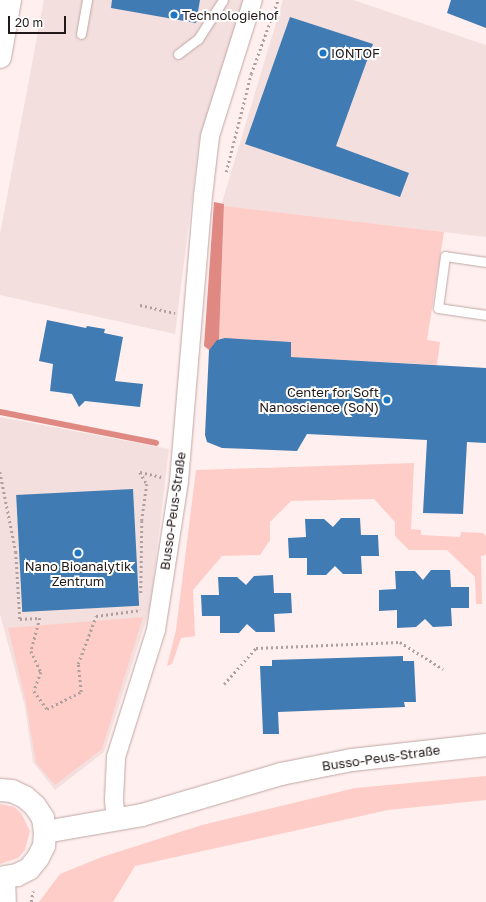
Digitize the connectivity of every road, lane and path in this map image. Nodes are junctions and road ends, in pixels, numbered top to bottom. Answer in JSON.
{"nodes":[{"id":1,"x":10,"y":0,"type":"edge"},
{"id":2,"x":88,"y":0,"type":"edge"},
{"id":3,"x":223,"y":0,"type":"edge"},
{"id":4,"x":253,"y":0,"type":"edge"},
{"id":5,"x":278,"y":0,"type":"edge"},
{"id":6,"x":81,"y":34,"type":"dead end"},
{"id":7,"x":178,"y":54,"type":"dead end"},
{"id":8,"x":0,"y":57,"type":"edge"},
{"id":9,"x":226,"y":174,"type":"dead end"},
{"id":10,"x":486,"y":262,"type":"edge"},
{"id":11,"x":140,"y":305,"type":"dead end"},
{"id":12,"x":178,"y":314,"type":"dead end"},
{"id":13,"x":486,"y":315,"type":"edge"},
{"id":14,"x":0,"y":472,"type":"edge"},
{"id":15,"x":140,"y":472,"type":"dead end"},
{"id":16,"x":141,"y":595,"type":"dead end"},
{"id":17,"x":141,"y":603,"type":"dead end"},
{"id":18,"x":443,"y":669,"type":"dead end"},
{"id":19,"x":224,"y":684,"type":"dead end"},
{"id":20,"x":486,"y":745,"type":"edge"},
{"id":21,"x":0,"y":790,"type":"edge"},
{"id":22,"x":116,"y":820,"type":"junction"},
{"id":23,"x":46,"y":832,"type":"junction"},
{"id":24,"x":2,"y":878,"type":"edge"},
{"id":25,"x":5,"y":902,"type":"edge"}],
"edges":[{"from":1,"to":8,"type":"main road"},
{"from":2,"to":6,"type":"lane"},
{"from":3,"to":7,"type":"lane"},
{"from":4,"to":22,"type":"street","name":"Busso-Peus-Straße"},
{"from":5,"to":9,"type":"path"},
{"from":10,"to":13,"type":"lane"},
{"from":11,"to":12,"type":"path"},
{"from":14,"to":17,"type":"path"},
{"from":15,"to":16,"type":"path"},
{"from":18,"to":19,"type":"path"},
{"from":20,"to":22,"type":"main road","name":"Busso-Peus-Straße"},
{"from":21,"to":23,"type":"main road"},
{"from":22,"to":23,"type":"main road","name":"Busso-Peus-Straße"},
{"from":23,"to":24,"type":"main road"},
{"from":24,"to":25,"type":"main road"}]}
